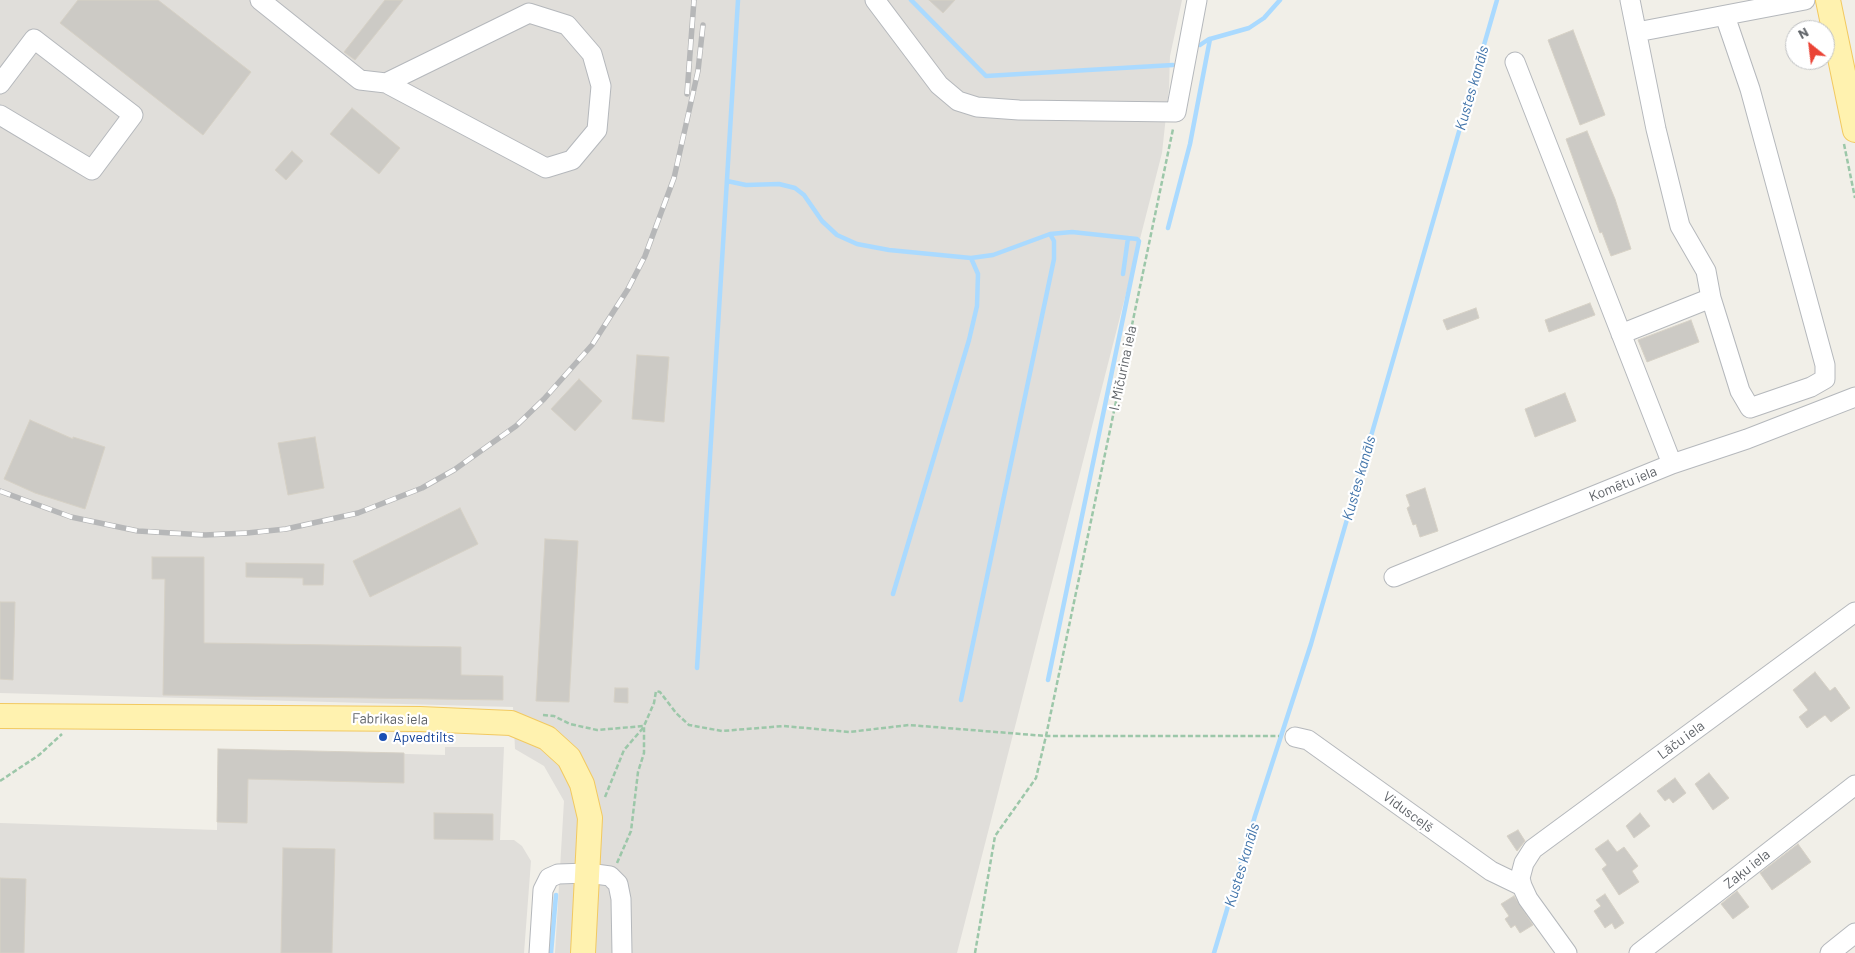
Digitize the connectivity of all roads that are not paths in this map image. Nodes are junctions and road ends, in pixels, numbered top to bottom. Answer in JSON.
{"nodes":[{"id":1,"x":260,"y":0,"type":"edge"},
{"id":2,"x":875,"y":0,"type":"edge"},
{"id":3,"x":1197,"y":0,"type":"edge"},
{"id":4,"x":1630,"y":0,"type":"edge"},
{"id":5,"x":1805,"y":0,"type":"edge"},
{"id":6,"x":1828,"y":0,"type":"edge"},
{"id":7,"x":1744,"y":6,"type":"edge"},
{"id":8,"x":1725,"y":16,"type":"junction"},
{"id":9,"x":1637,"y":32,"type":"junction"},
{"id":10,"x":1515,"y":62,"type":"dead end"},
{"id":11,"x":386,"y":83,"type":"junction"},
{"id":12,"x":0,"y":84,"type":"edge"},
{"id":13,"x":0,"y":115,"type":"edge"},
{"id":14,"x":1855,"y":130,"type":"edge"},
{"id":15,"x":1711,"y":298,"type":"junction"},
{"id":16,"x":1621,"y":334,"type":"junction"},
{"id":17,"x":1855,"y":397,"type":"edge"},
{"id":18,"x":1672,"y":464,"type":"junction"},
{"id":19,"x":1394,"y":577,"type":"dead end"},
{"id":20,"x":1855,"y":612,"type":"edge"},
{"id":21,"x":0,"y":716,"type":"edge"},
{"id":22,"x":1296,"y":737,"type":"dead end"},
{"id":23,"x":1855,"y":785,"type":"edge"},
{"id":24,"x":599,"y":875,"type":"junction"},
{"id":25,"x":1521,"y":882,"type":"junction"},
{"id":26,"x":1855,"y":933,"type":"edge"},
{"id":27,"x":539,"y":953,"type":"edge"},
{"id":28,"x":584,"y":953,"type":"edge"},
{"id":29,"x":622,"y":953,"type":"edge"},
{"id":30,"x":1567,"y":953,"type":"edge"},
{"id":31,"x":1639,"y":953,"type":"edge"},
{"id":32,"x":1830,"y":953,"type":"edge"}],
"edges":[{"from":1,"to":11,"type":"street"},
{"from":2,"to":3,"type":"street"},
{"from":4,"to":9,"type":"street"},
{"from":5,"to":7,"type":"street"},
{"from":6,"to":14,"type":"main road"},
{"from":7,"to":8,"type":"street"},
{"from":8,"to":9,"type":"street"},
{"from":8,"to":15,"type":"street"},
{"from":9,"to":15,"type":"street"},
{"from":10,"to":16,"type":"street"},
{"from":11,"to":11,"type":"street"},
{"from":12,"to":13,"type":"street"},
{"from":15,"to":16,"type":"street"},
{"from":16,"to":18,"type":"street"},
{"from":17,"to":18,"type":"street","name":"Komētu iela"},
{"from":18,"to":19,"type":"street","name":"Komētu iela"},
{"from":20,"to":25,"type":"street","name":"Lāču iela"},
{"from":21,"to":24,"type":"main road","name":"Fabrikas iela"},
{"from":22,"to":25,"type":"street","name":"Vidusceļš"},
{"from":23,"to":31,"type":"street","name":"Zaķu iela"},
{"from":24,"to":27,"type":"street"},
{"from":24,"to":28,"type":"main road","name":"Fabrikas iela"},
{"from":24,"to":29,"type":"street"},
{"from":25,"to":30,"type":"street"},
{"from":26,"to":32,"type":"street"}]}
